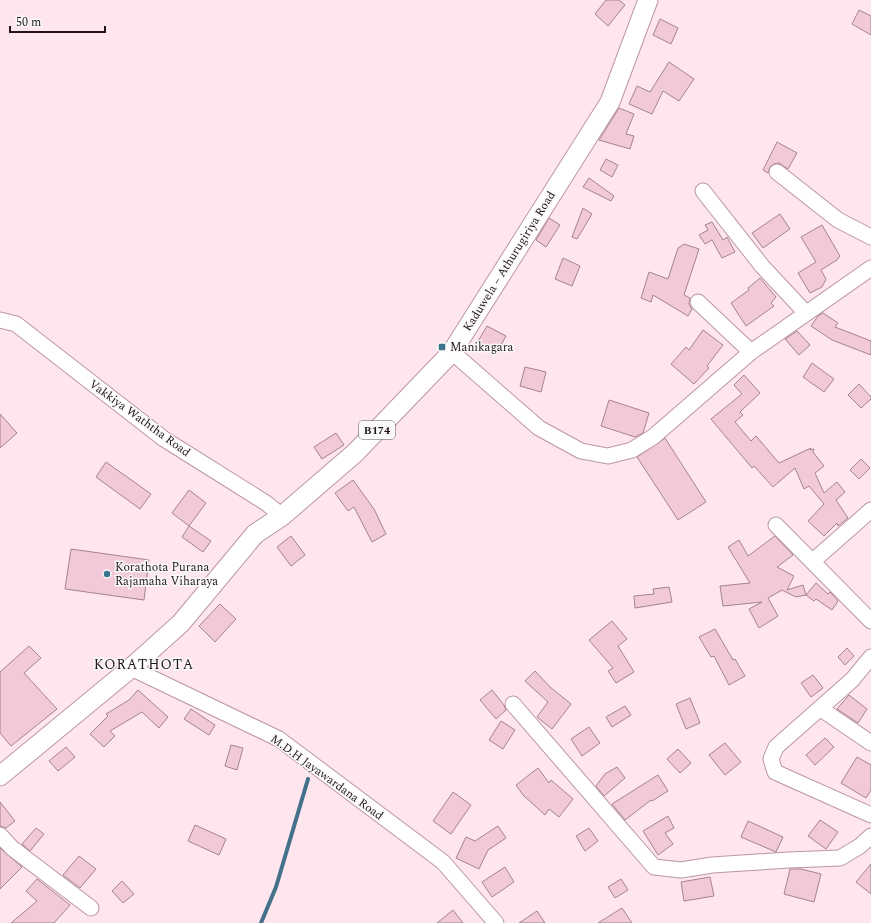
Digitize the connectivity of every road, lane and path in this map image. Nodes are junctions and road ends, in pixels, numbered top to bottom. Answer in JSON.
{"nodes":[{"id":1,"x":648,"y":0,"type":"edge"},
{"id":2,"x":777,"y":172,"type":"dead end"},
{"id":3,"x":703,"y":191,"type":"dead end"},
{"id":4,"x":871,"y":237,"type":"edge"},
{"id":5,"x":871,"y":268,"type":"edge"},
{"id":6,"x":698,"y":302,"type":"dead end"},
{"id":7,"x":806,"y":312,"type":"junction"},
{"id":8,"x":0,"y":320,"type":"edge"},
{"id":9,"x":452,"y":352,"type":"junction"},
{"id":10,"x":751,"y":352,"type":"junction"},
{"id":11,"x":871,"y":510,"type":"edge"},
{"id":12,"x":282,"y":516,"type":"junction"},
{"id":13,"x":776,"y":525,"type":"dead end"},
{"id":14,"x":813,"y":561,"type":"junction"},
{"id":15,"x":871,"y":621,"type":"edge"},
{"id":16,"x":871,"y":658,"type":"edge"},
{"id":17,"x":131,"y":668,"type":"junction"},
{"id":18,"x":513,"y":704,"type":"dead end"},
{"id":19,"x":821,"y":709,"type":"junction"},
{"id":20,"x":871,"y":743,"type":"edge"},
{"id":21,"x":0,"y":776,"type":"edge"},
{"id":22,"x":871,"y":815,"type":"edge"},
{"id":23,"x":0,"y":835,"type":"edge"},
{"id":24,"x":871,"y":836,"type":"edge"},
{"id":25,"x":90,"y":908,"type":"dead end"},
{"id":26,"x":496,"y":923,"type":"edge"}],
"edges":[{"from":1,"to":9,"type":"main road","name":"Kaduwela – Athurugiriya Road","number":"B174"},
{"from":2,"to":4,"type":"street"},
{"from":3,"to":7,"type":"street"},
{"from":5,"to":7,"type":"street"},
{"from":6,"to":10,"type":"street"},
{"from":7,"to":10,"type":"street"},
{"from":8,"to":12,"type":"street","name":"Vakkiya Waththa Road"},
{"from":9,"to":10,"type":"street"},
{"from":9,"to":12,"type":"main road","name":"Kaduwela – Athurugiriya Road","number":"B174"},
{"from":11,"to":14,"type":"street"},
{"from":12,"to":17,"type":"main road","name":"Kaduwela – Athurugiriya Road","number":"B174"},
{"from":13,"to":14,"type":"street"},
{"from":14,"to":15,"type":"street"},
{"from":16,"to":19,"type":"street"},
{"from":17,"to":21,"type":"main road","name":"Kaduwela – Athurugiriya Road","number":"B174"},
{"from":17,"to":26,"type":"street","name":"M.D.H Jayawardana Road"},
{"from":18,"to":24,"type":"street"},
{"from":19,"to":20,"type":"street"},
{"from":19,"to":22,"type":"street"},
{"from":23,"to":25,"type":"street"}]}
